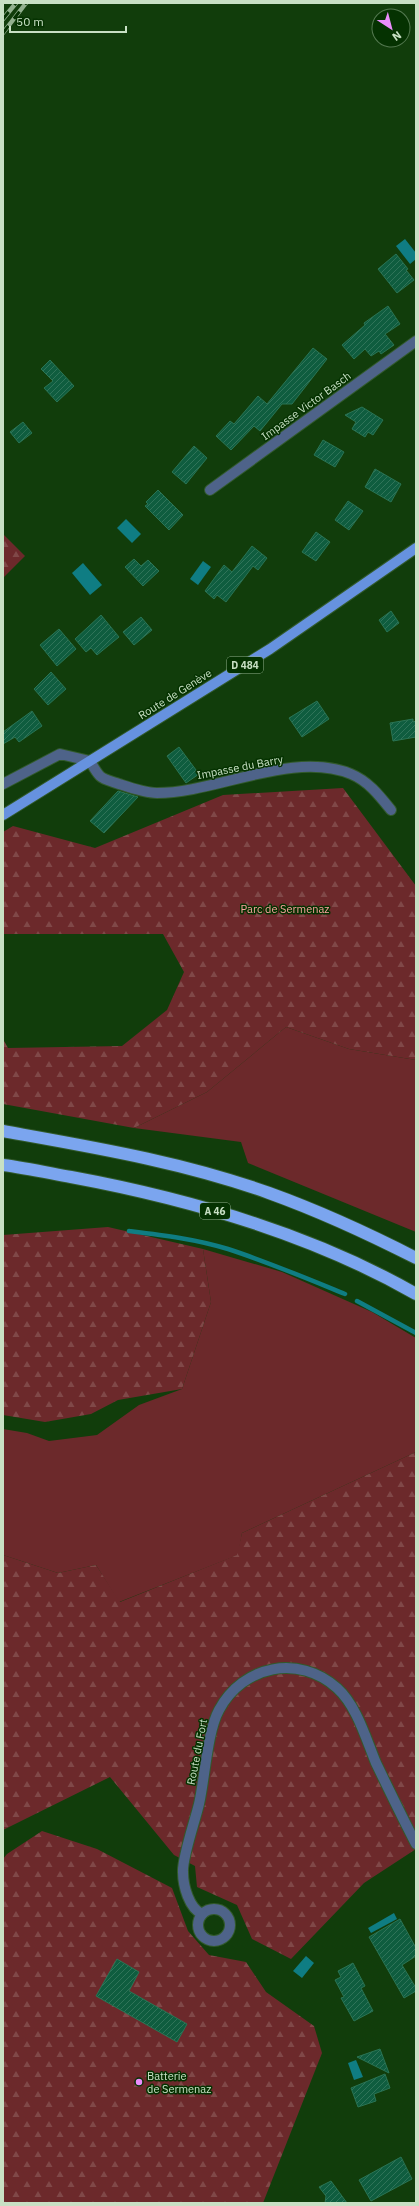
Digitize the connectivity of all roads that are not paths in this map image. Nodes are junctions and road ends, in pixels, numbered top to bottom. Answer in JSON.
{"nodes":[{"id":1,"x":416,"y":341,"type":"edge"},
{"id":2,"x":210,"y":490,"type":"dead end"},
{"id":3,"x":416,"y":548,"type":"edge"},
{"id":4,"x":90,"y":761,"type":"junction"},
{"id":5,"x":3,"y":784,"type":"edge"},
{"id":6,"x":391,"y":810,"type":"dead end"},
{"id":7,"x":3,"y":815,"type":"edge"},
{"id":8,"x":3,"y":1131,"type":"edge"},
{"id":9,"x":3,"y":1165,"type":"edge"},
{"id":10,"x":416,"y":1258,"type":"edge"},
{"id":11,"x":416,"y":1294,"type":"edge"},
{"id":12,"x":416,"y":1844,"type":"edge"},
{"id":13,"x":202,"y":1914,"type":"dead end"}],
"edges":[{"from":1,"to":2,"type":"street","name":"Impasse Victor Basch"},
{"from":3,"to":4,"type":"main road","name":"Route de Genève","number":"D 484"},
{"from":4,"to":5,"type":"street"},
{"from":4,"to":6,"type":"street","name":"Impasse du Barry"},
{"from":4,"to":7,"type":"main road","name":"Route de Genève","number":"D 484"},
{"from":8,"to":10,"type":"highway"},
{"from":9,"to":11,"type":"highway","number":"A 46"},
{"from":12,"to":13,"type":"street","name":"Route du Fort"}]}
